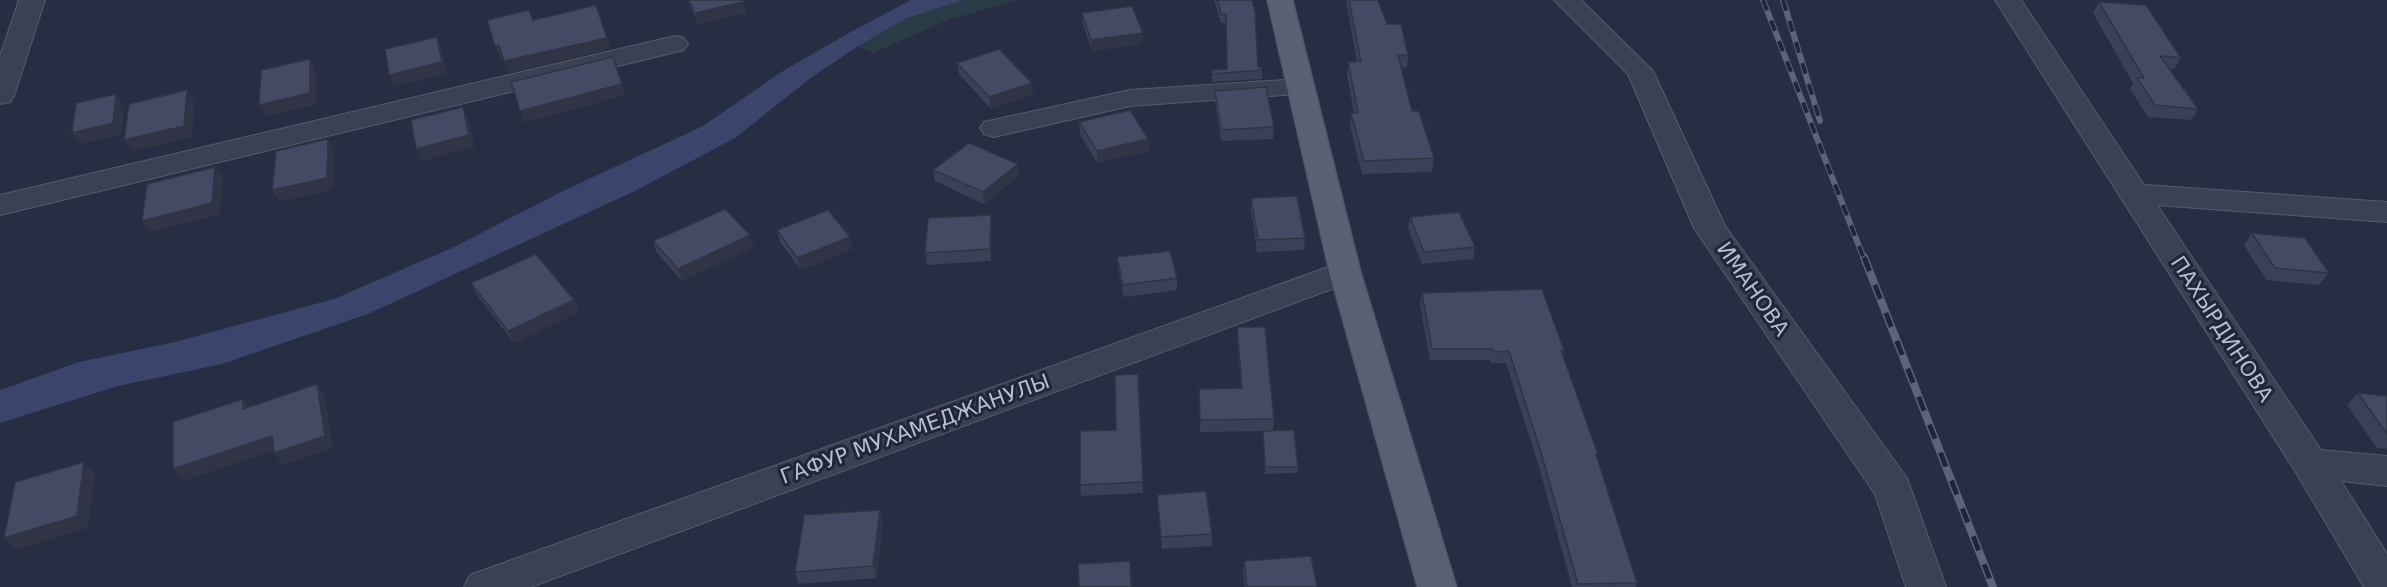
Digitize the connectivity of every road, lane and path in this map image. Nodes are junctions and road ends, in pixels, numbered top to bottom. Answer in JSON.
{"nodes":[{"id":1,"x":32,"y":0,"type":"edge"},
{"id":2,"x":1280,"y":0,"type":"edge"},
{"id":3,"x":1567,"y":0,"type":"edge"},
{"id":4,"x":2008,"y":0,"type":"edge"},
{"id":5,"x":675,"y":44,"type":"dead end"},
{"id":6,"x":1301,"y":87,"type":"junction"},
{"id":7,"x":1,"y":90,"type":"edge"},
{"id":8,"x":994,"y":128,"type":"dead end"},
{"id":9,"x":2134,"y":194,"type":"junction"},
{"id":10,"x":0,"y":205,"type":"edge"},
{"id":11,"x":2387,"y":212,"type":"edge"},
{"id":12,"x":1346,"y":272,"type":"junction"},
{"id":13,"x":2310,"y":464,"type":"junction"},
{"id":14,"x":2387,"y":471,"type":"edge"},
{"id":15,"x":484,"y":587,"type":"edge"},
{"id":16,"x":1437,"y":587,"type":"edge"},
{"id":17,"x":1926,"y":587,"type":"edge"},
{"id":18,"x":2386,"y":587,"type":"edge"}],
"edges":[{"from":1,"to":7,"type":"street"},
{"from":2,"to":6,"type":"main road"},
{"from":3,"to":17,"type":"street","name":"ИМАНОВА"},
{"from":4,"to":9,"type":"street","name":"ПАХЫРДИНОВА"},
{"from":5,"to":10,"type":"street"},
{"from":6,"to":8,"type":"street"},
{"from":6,"to":12,"type":"main road"},
{"from":9,"to":11,"type":"street"},
{"from":9,"to":13,"type":"street","name":"ПАХЫРДИНОВА"},
{"from":12,"to":15,"type":"street","name":"ГАФУР МУХАМЕДЖАНУЛЫ"},
{"from":12,"to":16,"type":"main road"},
{"from":13,"to":14,"type":"street"},
{"from":13,"to":18,"type":"street","name":"ПАХЫРДИНОВА"}]}
